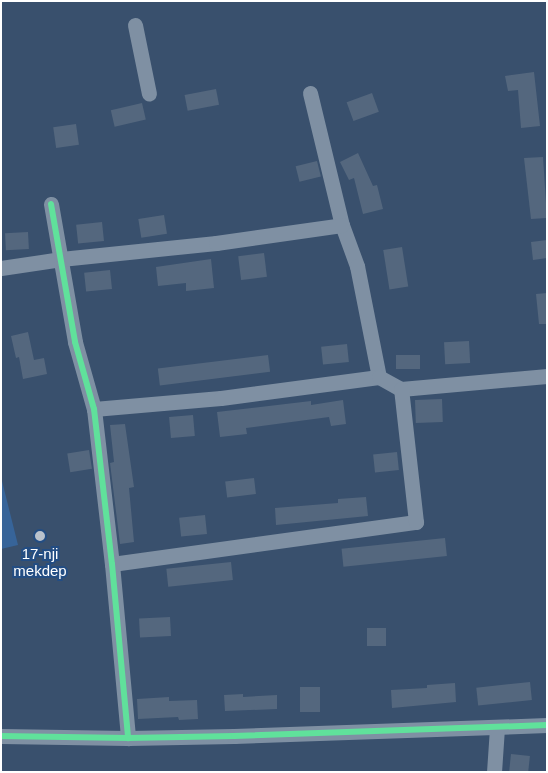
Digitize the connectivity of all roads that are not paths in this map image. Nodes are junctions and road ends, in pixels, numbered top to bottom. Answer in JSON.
{"nodes":[{"id":1,"x":135,"y":26,"type":"dead end"},
{"id":2,"x":310,"y":93,"type":"dead end"},
{"id":3,"x":149,"y":94,"type":"dead end"},
{"id":4,"x":51,"y":204,"type":"dead end"},
{"id":5,"x":342,"y":225,"type":"junction"},
{"id":6,"x":62,"y":259,"type":"junction"},
{"id":7,"x":1,"y":268,"type":"edge"},
{"id":8,"x":547,"y":376,"type":"edge"},
{"id":9,"x":379,"y":377,"type":"junction"},
{"id":10,"x":402,"y":389,"type":"junction"},
{"id":11,"x":94,"y":409,"type":"junction"},
{"id":12,"x":112,"y":564,"type":"junction"},
{"id":13,"x":547,"y":725,"type":"edge"},
{"id":14,"x":497,"y":728,"type":"junction"},
{"id":15,"x":1,"y":736,"type":"edge"},
{"id":16,"x":128,"y":738,"type":"junction"},
{"id":17,"x":494,"y":772,"type":"edge"}],
"edges":[{"from":1,"to":3,"type":"street"},
{"from":2,"to":5,"type":"street"},
{"from":4,"to":6,"type":"street"},
{"from":5,"to":6,"type":"street"},
{"from":5,"to":9,"type":"street"},
{"from":6,"to":7,"type":"street"},
{"from":6,"to":11,"type":"street"},
{"from":8,"to":10,"type":"street"},
{"from":9,"to":10,"type":"street"},
{"from":9,"to":11,"type":"street"},
{"from":10,"to":12,"type":"street"},
{"from":11,"to":12,"type":"street"},
{"from":12,"to":16,"type":"street"},
{"from":13,"to":14,"type":"street"},
{"from":14,"to":16,"type":"street"},
{"from":14,"to":17,"type":"street"},
{"from":15,"to":16,"type":"street"}]}
